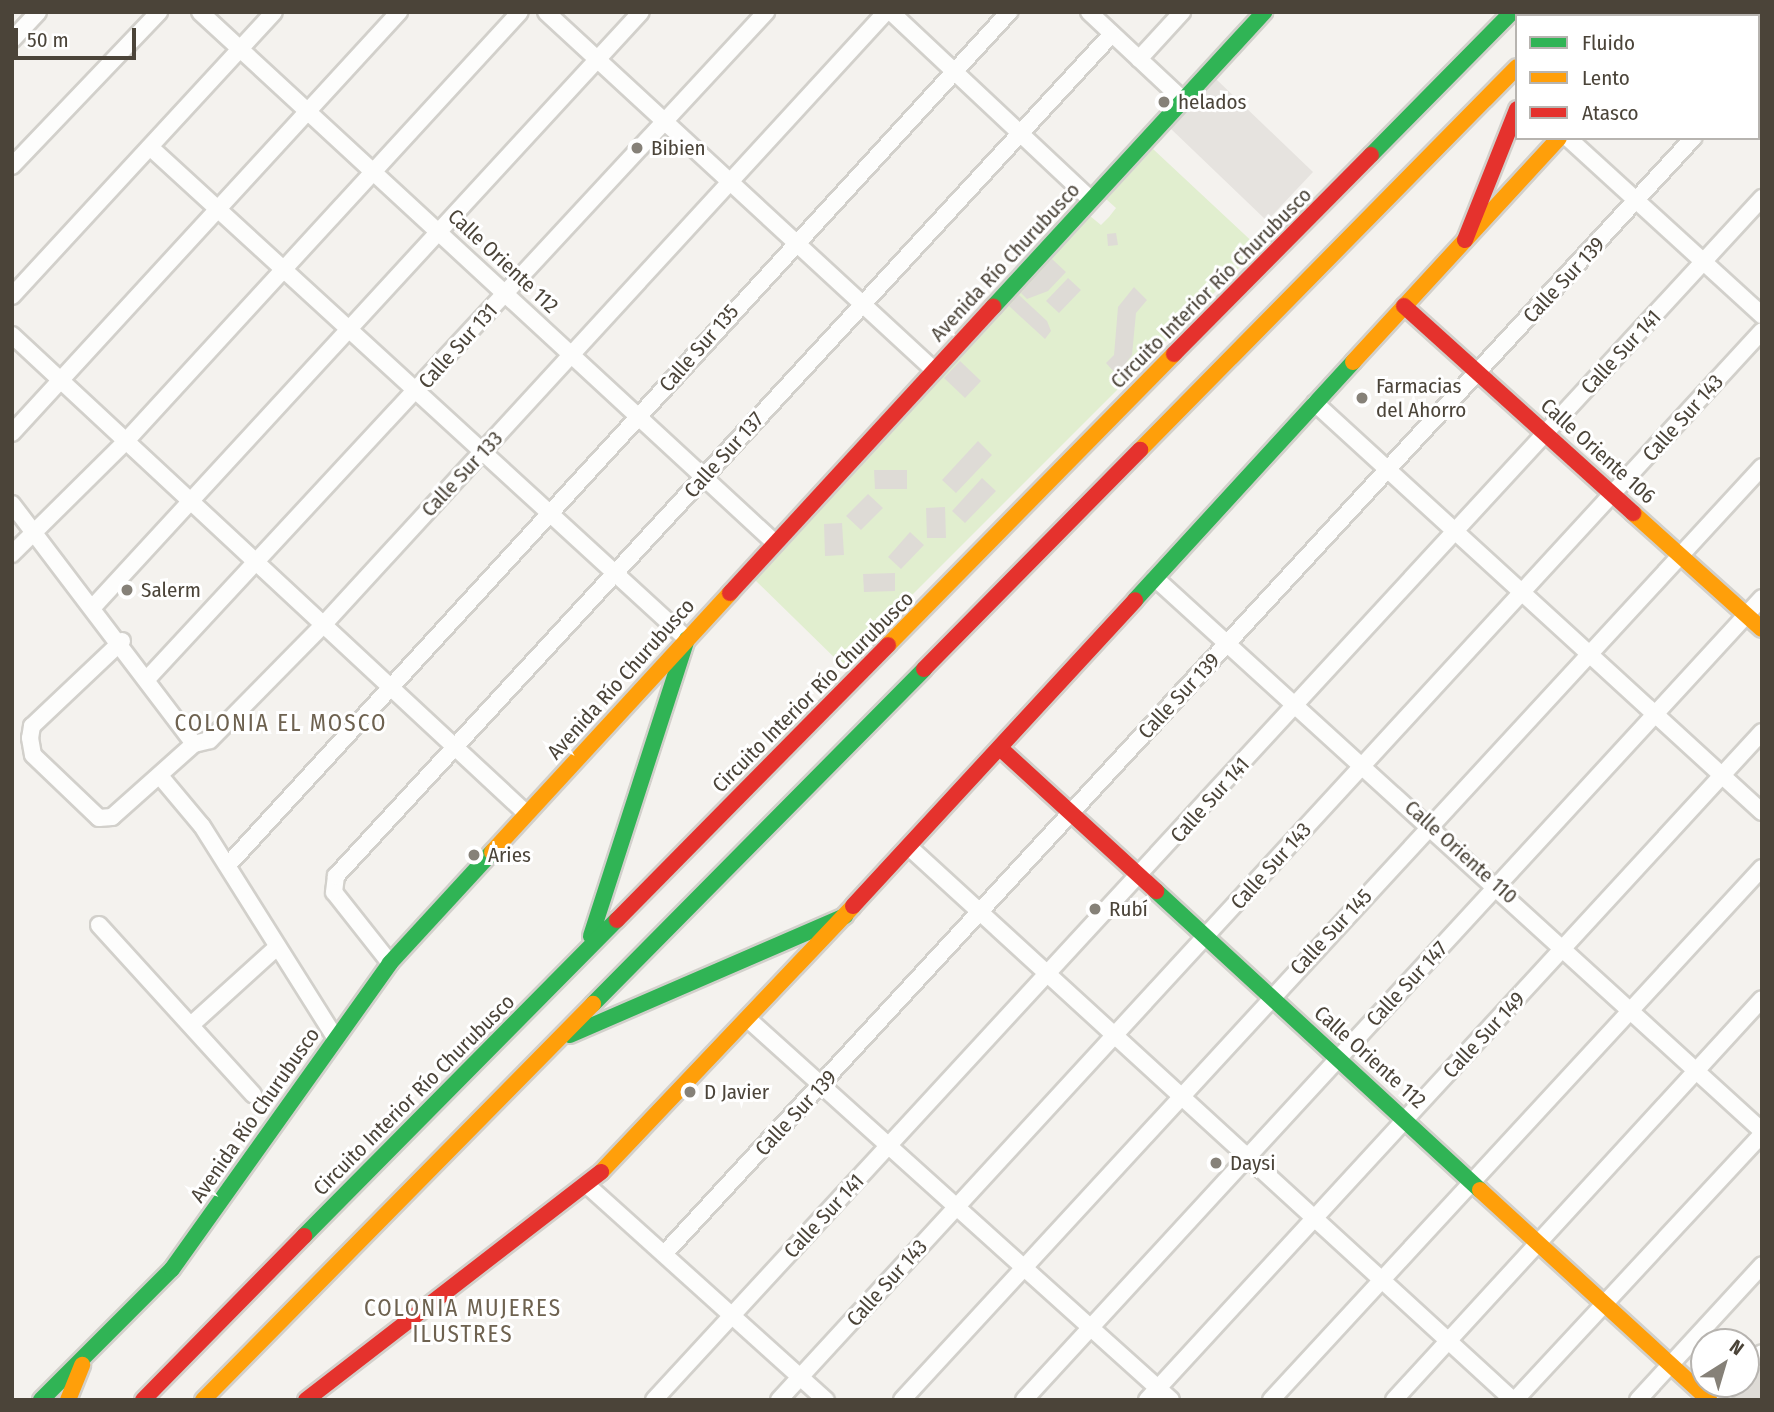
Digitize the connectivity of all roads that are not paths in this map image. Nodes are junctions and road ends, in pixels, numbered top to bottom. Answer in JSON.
{"nodes":[{"id":1,"x":38,"y":12,"type":"edge"},
{"id":2,"x":159,"y":12,"type":"edge"},
{"id":3,"x":200,"y":12,"type":"edge"},
{"id":4,"x":274,"y":12,"type":"edge"},
{"id":5,"x":399,"y":12,"type":"edge"},
{"id":6,"x":520,"y":12,"type":"edge"},
{"id":7,"x":546,"y":12,"type":"edge"},
{"id":8,"x":641,"y":12,"type":"edge"},
{"id":9,"x":766,"y":12,"type":"edge"},
{"id":10,"x":888,"y":12,"type":"edge"},
{"id":11,"x":1009,"y":12,"type":"edge"},
{"id":12,"x":1089,"y":12,"type":"edge"},
{"id":13,"x":1182,"y":12,"type":"edge"},
{"id":14,"x":1264,"y":12,"type":"edge"},
{"id":15,"x":1512,"y":12,"type":"edge"},
{"id":16,"x":1112,"y":34,"type":"junction"},
{"id":17,"x":12,"y":40,"type":"edge"},
{"id":18,"x":239,"y":50,"type":"junction"},
{"id":19,"x":597,"y":59,"type":"junction"},
{"id":20,"x":1139,"y":59,"type":"junction"},
{"id":21,"x":1515,"y":69,"type":"edge"},
{"id":22,"x":953,"y":70,"type":"junction"},
{"id":23,"x":1183,"y":100,"type":"junction"},
{"id":24,"x":306,"y":111,"type":"junction"},
{"id":25,"x":1515,"y":114,"type":"edge"},
{"id":26,"x":665,"y":122,"type":"junction"},
{"id":27,"x":1020,"y":135,"type":"junction"},
{"id":28,"x":1557,"y":140,"type":"edge"},
{"id":29,"x":1570,"y":140,"type":"edge"},
{"id":30,"x":1691,"y":140,"type":"edge"},
{"id":31,"x":150,"y":147,"type":"junction"},
{"id":32,"x":12,"y":166,"type":"edge"},
{"id":33,"x":373,"y":171,"type":"junction"},
{"id":34,"x":731,"y":183,"type":"junction"},
{"id":35,"x":1762,"y":198,"type":"edge"},
{"id":36,"x":1091,"y":200,"type":"junction"},
{"id":37,"x":1637,"y":201,"type":"junction"},
{"id":38,"x":218,"y":209,"type":"junction"},
{"id":39,"x":440,"y":232,"type":"junction"},
{"id":40,"x":1465,"y":240,"type":"junction"},
{"id":41,"x":794,"y":241,"type":"junction"},
{"id":42,"x":1704,"y":262,"type":"junction"},
{"id":43,"x":282,"y":270,"type":"junction"},
{"id":44,"x":505,"y":293,"type":"junction"},
{"id":45,"x":12,"y":296,"type":"edge"},
{"id":46,"x":861,"y":303,"type":"junction"},
{"id":47,"x":1405,"y":306,"type":"junction"},
{"id":48,"x":1762,"y":315,"type":"edge"},
{"id":49,"x":349,"y":330,"type":"junction"},
{"id":50,"x":1762,"y":331,"type":"edge"},
{"id":51,"x":12,"y":335,"type":"edge"},
{"id":52,"x":572,"y":354,"type":"junction"},
{"id":53,"x":934,"y":370,"type":"junction"},
{"id":54,"x":1479,"y":372,"type":"junction"},
{"id":55,"x":62,"y":380,"type":"junction"},
{"id":56,"x":417,"y":393,"type":"junction"},
{"id":57,"x":1315,"y":403,"type":"junction"},
{"id":58,"x":639,"y":415,"type":"junction"},
{"id":59,"x":1547,"y":432,"type":"junction"},
{"id":60,"x":12,"y":433,"type":"edge"},
{"id":61,"x":126,"y":442,"type":"junction"},
{"id":62,"x":483,"y":452,"type":"junction"},
{"id":63,"x":1762,"y":467,"type":"edge"},
{"id":64,"x":1388,"y":469,"type":"junction"},
{"id":65,"x":705,"y":476,"type":"junction"},
{"id":66,"x":1614,"y":493,"type":"junction"},
{"id":67,"x":192,"y":502,"type":"junction"},
{"id":68,"x":12,"y":504,"type":"edge"},
{"id":69,"x":551,"y":514,"type":"junction"},
{"id":70,"x":1456,"y":531,"type":"junction"},
{"id":71,"x":36,"y":534,"type":"junction"},
{"id":72,"x":775,"y":543,"type":"junction"},
{"id":73,"x":12,"y":554,"type":"edge"},
{"id":74,"x":1681,"y":555,"type":"junction"},
{"id":75,"x":259,"y":564,"type":"junction"},
{"id":76,"x":616,"y":575,"type":"junction"},
{"id":77,"x":1155,"y":578,"type":"junction"},
{"id":78,"x":1522,"y":591,"type":"junction"},
{"id":79,"x":1762,"y":598,"type":"edge"},
{"id":80,"x":94,"y":606,"type":"junction"},
{"id":81,"x":1746,"y":615,"type":"junction"},
{"id":82,"x":324,"y":624,"type":"junction"},
{"id":83,"x":1762,"y":629,"type":"edge"},
{"id":84,"x":687,"y":639,"type":"junction"},
{"id":85,"x":122,"y":641,"type":"junction"},
{"id":86,"x":1228,"y":642,"type":"junction"},
{"id":87,"x":1588,"y":653,"type":"junction"},
{"id":88,"x":148,"y":678,"type":"junction"},
{"id":89,"x":390,"y":684,"type":"junction"},
{"id":90,"x":1298,"y":704,"type":"junction"},
{"id":91,"x":1657,"y":715,"type":"junction"},
{"id":92,"x":1762,"y":732,"type":"edge"},
{"id":93,"x":194,"y":744,"type":"junction"},
{"id":94,"x":457,"y":746,"type":"junction"},
{"id":95,"x":1000,"y":748,"type":"junction"},
{"id":96,"x":1364,"y":764,"type":"junction"},
{"id":97,"x":1721,"y":775,"type":"junction"},
{"id":98,"x":160,"y":776,"type":"junction"},
{"id":99,"x":1762,"y":812,"type":"edge"},
{"id":100,"x":1071,"y":813,"type":"junction"},
{"id":101,"x":527,"y":814,"type":"junction"},
{"id":102,"x":1431,"y":825,"type":"junction"},
{"id":103,"x":909,"y":847,"type":"junction"},
{"id":104,"x":228,"y":864,"type":"junction"},
{"id":105,"x":1762,"y":867,"type":"edge"},
{"id":106,"x":1140,"y":876,"type":"junction"},
{"id":107,"x":1498,"y":885,"type":"junction"},
{"id":108,"x":983,"y":911,"type":"junction"},
{"id":109,"x":845,"y":916,"type":"junction"},
{"id":110,"x":99,"y":925,"type":"dead end"},
{"id":111,"x":1207,"y":937,"type":"junction"},
{"id":112,"x":278,"y":947,"type":"junction"},
{"id":113,"x":1566,"y":948,"type":"junction"},
{"id":114,"x":580,"y":958,"type":"junction"},
{"id":115,"x":390,"y":963,"type":"junction"},
{"id":116,"x":1050,"y":973,"type":"junction"},
{"id":117,"x":1271,"y":997,"type":"junction"},
{"id":118,"x":1762,"y":999,"type":"edge"},
{"id":119,"x":1631,"y":1009,"type":"junction"},
{"id":120,"x":749,"y":1020,"type":"junction"},
{"id":121,"x":191,"y":1025,"type":"junction"},
{"id":122,"x":1118,"y":1034,"type":"junction"},
{"id":123,"x":335,"y":1037,"type":"junction"},
{"id":124,"x":558,"y":1040,"type":"junction"},
{"id":125,"x":1339,"y":1057,"type":"junction"},
{"id":126,"x":1696,"y":1070,"type":"junction"},
{"id":127,"x":823,"y":1084,"type":"junction"},
{"id":128,"x":253,"y":1094,"type":"dead end"},
{"id":129,"x":1183,"y":1095,"type":"junction"},
{"id":130,"x":1406,"y":1117,"type":"junction"},
{"id":131,"x":1762,"y":1132,"type":"edge"},
{"id":132,"x":890,"y":1145,"type":"junction"},
{"id":133,"x":1252,"y":1157,"type":"junction"},
{"id":134,"x":1472,"y":1180,"type":"junction"},
{"id":135,"x":589,"y":1186,"type":"junction"},
{"id":136,"x":957,"y":1206,"type":"junction"},
{"id":137,"x":1316,"y":1217,"type":"junction"},
{"id":138,"x":1538,"y":1240,"type":"junction"},
{"id":139,"x":666,"y":1253,"type":"junction"},
{"id":140,"x":1762,"y":1265,"type":"edge"},
{"id":141,"x":1026,"y":1267,"type":"junction"},
{"id":142,"x":1382,"y":1278,"type":"junction"},
{"id":143,"x":1602,"y":1301,"type":"junction"},
{"id":144,"x":733,"y":1314,"type":"junction"},
{"id":145,"x":1091,"y":1327,"type":"junction"},
{"id":146,"x":1450,"y":1340,"type":"junction"},
{"id":147,"x":85,"y":1356,"type":"junction"},
{"id":148,"x":1671,"y":1364,"type":"junction"},
{"id":149,"x":801,"y":1377,"type":"junction"},
{"id":150,"x":1153,"y":1394,"type":"edge"},
{"id":151,"x":41,"y":1400,"type":"edge"},
{"id":152,"x":68,"y":1400,"type":"edge"},
{"id":153,"x":143,"y":1400,"type":"edge"},
{"id":154,"x":203,"y":1400,"type":"edge"},
{"id":155,"x":306,"y":1400,"type":"edge"},
{"id":156,"x":654,"y":1400,"type":"edge"},
{"id":157,"x":779,"y":1400,"type":"edge"},
{"id":158,"x":826,"y":1400,"type":"edge"},
{"id":159,"x":902,"y":1400,"type":"edge"},
{"id":160,"x":1024,"y":1400,"type":"edge"},
{"id":161,"x":1171,"y":1400,"type":"edge"},
{"id":162,"x":1271,"y":1400,"type":"edge"},
{"id":163,"x":1395,"y":1400,"type":"edge"},
{"id":164,"x":1514,"y":1400,"type":"edge"},
{"id":165,"x":1638,"y":1400,"type":"edge"},
{"id":166,"x":1709,"y":1400,"type":"edge"}],
"edges":[{"from":1,"to":17,"type":"street"},
{"from":2,"to":32,"type":"street"},
{"from":3,"to":18,"type":"street","name":"Calle Oriente 112"},
{"from":4,"to":18,"type":"street"},
{"from":5,"to":24,"type":"street"},
{"from":6,"to":33,"type":"street"},
{"from":7,"to":19,"type":"street"},
{"from":8,"to":19,"type":"street"},
{"from":9,"to":26,"type":"street","name":"Calle Sur 131"},
{"from":10,"to":22,"type":"street"},
{"from":10,"to":34,"type":"street","name":"Calle Sur 133"},
{"from":11,"to":22,"type":"street","name":"Calle Sur 135"},
{"from":12,"to":16,"type":"street"},
{"from":13,"to":20,"type":"street"},
{"from":14,"to":23,"type":"main road","name":"Avenida Río Churubusco"},
{"from":15,"to":114,"type":"main road","name":"Circuito Interior Río Churubusco"},
{"from":16,"to":20,"type":"street"},
{"from":16,"to":27,"type":"street","name":"Calle Sur 137"},
{"from":18,"to":24,"type":"street","name":"Calle Oriente 112"},
{"from":18,"to":31,"type":"street"},
{"from":19,"to":26,"type":"street"},
{"from":19,"to":39,"type":"street"},
{"from":20,"to":23,"type":"street"},
{"from":21,"to":124,"type":"main road"},
{"from":22,"to":27,"type":"street"},
{"from":22,"to":41,"type":"street","name":"Calle Sur 135"},
{"from":23,"to":36,"type":"main road","name":"Avenida Río Churubusco"},
{"from":24,"to":33,"type":"street","name":"Calle Oriente 112"},
{"from":24,"to":38,"type":"street"},
{"from":25,"to":40,"type":"main road"},
{"from":26,"to":34,"type":"street"},
{"from":26,"to":44,"type":"street","name":"Calle Sur 131"},
{"from":27,"to":36,"type":"street"},
{"from":27,"to":46,"type":"street","name":"Calle Sur 137"},
{"from":28,"to":40,"type":"main road"},
{"from":29,"to":37,"type":"street"},
{"from":30,"to":37,"type":"street","name":"Calle Sur 139"},
{"from":31,"to":38,"type":"street"},
{"from":31,"to":45,"type":"street"},
{"from":33,"to":39,"type":"street","name":"Calle Oriente 112"},
{"from":33,"to":43,"type":"street"},
{"from":34,"to":41,"type":"street"},
{"from":34,"to":52,"type":"street","name":"Calle Sur 133"},
{"from":35,"to":42,"type":"street","name":"Calle Sur 141"},
{"from":36,"to":53,"type":"main road","name":"Avenida Río Churubusco"},
{"from":37,"to":42,"type":"street"},
{"from":37,"to":54,"type":"street","name":"Calle Sur 139"},
{"from":38,"to":43,"type":"street"},
{"from":38,"to":55,"type":"street"},
{"from":39,"to":44,"type":"street","name":"Calle Oriente 112"},
{"from":39,"to":49,"type":"street"},
{"from":40,"to":47,"type":"main road"},
{"from":41,"to":46,"type":"street"},
{"from":41,"to":58,"type":"street","name":"Calle Sur 135"},
{"from":42,"to":48,"type":"street"},
{"from":42,"to":59,"type":"street","name":"Calle Sur 141"},
{"from":43,"to":49,"type":"street"},
{"from":43,"to":61,"type":"street"},
{"from":44,"to":52,"type":"street","name":"Calle Oriente 112"},
{"from":44,"to":56,"type":"street","name":"Calle Sur 131"},
{"from":46,"to":53,"type":"street"},
{"from":46,"to":65,"type":"street","name":"Calle Sur 137"},
{"from":47,"to":54,"type":"main road","name":"Calle Oriente 106"},
{"from":47,"to":57,"type":"main road"},
{"from":49,"to":56,"type":"street"},
{"from":49,"to":67,"type":"street"},
{"from":50,"to":66,"type":"street","name":"Calle Sur 143"},
{"from":51,"to":55,"type":"street"},
{"from":52,"to":58,"type":"street","name":"Calle Oriente 112"},
{"from":52,"to":62,"type":"street","name":"Calle Sur 133"},
{"from":53,"to":72,"type":"main road","name":"Avenida Río Churubusco"},
{"from":54,"to":59,"type":"main road","name":"Calle Oriente 106"},
{"from":54,"to":64,"type":"street","name":"Calle Sur 139"},
{"from":55,"to":60,"type":"street"},
{"from":55,"to":61,"type":"street"},
{"from":56,"to":62,"type":"street"},
{"from":56,"to":75,"type":"street","name":"Calle Sur 131"},
{"from":57,"to":64,"type":"street"},
{"from":57,"to":77,"type":"main road"},
{"from":58,"to":65,"type":"street","name":"Calle Oriente 112"},
{"from":58,"to":69,"type":"street","name":"Calle Sur 135"},
{"from":59,"to":66,"type":"main road","name":"Calle Oriente 106"},
{"from":59,"to":70,"type":"street","name":"Calle Sur 141"},
{"from":61,"to":67,"type":"street"},
{"from":61,"to":71,"type":"street"},
{"from":62,"to":69,"type":"street"},
{"from":62,"to":82,"type":"street","name":"Calle Sur 133"},
{"from":63,"to":74,"type":"street","name":"Calle Sur 145"},
{"from":64,"to":70,"type":"street"},
{"from":64,"to":86,"type":"street","name":"Calle Sur 139"},
{"from":65,"to":72,"type":"street","name":"Calle Oriente 112"},
{"from":65,"to":76,"type":"street","name":"Calle Sur 137"},
{"from":66,"to":74,"type":"main road","name":"Calle Oriente 106"},
{"from":66,"to":78,"type":"street","name":"Calle Sur 143"},
{"from":67,"to":75,"type":"street"},
{"from":67,"to":80,"type":"street"},
{"from":68,"to":71,"type":"street"},
{"from":69,"to":76,"type":"street"},
{"from":69,"to":89,"type":"street","name":"Calle Sur 135"},
{"from":70,"to":78,"type":"street"},
{"from":70,"to":90,"type":"street","name":"Calle Sur 141"},
{"from":71,"to":73,"type":"street"},
{"from":71,"to":80,"type":"street"},
{"from":72,"to":84,"type":"main road","name":"Avenida Río Churubusco"},
{"from":74,"to":81,"type":"main road","name":"Calle Oriente 106"},
{"from":74,"to":87,"type":"street","name":"Calle Sur 145"},
{"from":75,"to":82,"type":"street"},
{"from":75,"to":88,"type":"street","name":"Calle Sur 131"},
{"from":76,"to":84,"type":"street"},
{"from":76,"to":94,"type":"street","name":"Calle Sur 137"},
{"from":77,"to":86,"type":"street","name":"Calle Oriente 110"},
{"from":77,"to":95,"type":"main road"},
{"from":78,"to":87,"type":"street"},
{"from":78,"to":96,"type":"street","name":"Calle Sur 143"},
{"from":79,"to":81,"type":"street","name":"Calle Sur 147"},
{"from":80,"to":85,"type":"street"},
{"from":81,"to":83,"type":"main road","name":"Calle Oriente 106"},
{"from":81,"to":91,"type":"street","name":"Calle Sur 147"},
{"from":82,"to":89,"type":"street"},
{"from":82,"to":93,"type":"street","name":"Calle Sur 133"},
{"from":84,"to":101,"type":"main road","name":"Avenida Río Churubusco"},
{"from":84,"to":114,"type":"main road"},
{"from":85,"to":88,"type":"street"},
{"from":85,"to":98,"type":"street","name":"Calle Sur 133"},
{"from":86,"to":90,"type":"street","name":"Calle Oriente 110"},
{"from":86,"to":100,"type":"street","name":"Calle Sur 139"},
{"from":87,"to":91,"type":"street"},
{"from":87,"to":102,"type":"street","name":"Calle Sur 145"},
{"from":88,"to":93,"type":"street"},
{"from":89,"to":94,"type":"street"},
{"from":89,"to":104,"type":"street","name":"Calle Sur 135"},
{"from":90,"to":96,"type":"street","name":"Calle Oriente 110"},
{"from":90,"to":106,"type":"street","name":"Calle Sur 141"},
{"from":91,"to":97,"type":"street"},
{"from":91,"to":107,"type":"street","name":"Calle Sur 147"},
{"from":92,"to":97,"type":"street","name":"Calle Sur 149"},
{"from":93,"to":98,"type":"street","name":"Calle Sur 133"},
{"from":94,"to":101,"type":"street"},
{"from":94,"to":115,"type":"street","name":"Calle Sur 137"},
{"from":95,"to":100,"type":"main road","name":"Calle Oriente 112"},
{"from":95,"to":103,"type":"main road"},
{"from":96,"to":102,"type":"street","name":"Calle Oriente 110"},
{"from":96,"to":111,"type":"street","name":"Calle Sur 143"},
{"from":97,"to":99,"type":"street"},
{"from":97,"to":113,"type":"street","name":"Calle Sur 149"},
{"from":98,"to":104,"type":"street"},
{"from":100,"to":106,"type":"main road","name":"Calle Oriente 112"},
{"from":100,"to":108,"type":"street","name":"Calle Sur 139"},
{"from":101,"to":115,"type":"main road","name":"Avenida Río Churubusco"},
{"from":102,"to":107,"type":"street","name":"Calle Oriente 110"},
{"from":102,"to":117,"type":"street","name":"Calle Sur 145"},
{"from":103,"to":108,"type":"street"},
{"from":103,"to":109,"type":"main road"},
{"from":104,"to":112,"type":"street"},
{"from":105,"to":119,"type":"street"},
{"from":106,"to":111,"type":"main road","name":"Calle Oriente 112"},
{"from":106,"to":116,"type":"street","name":"Calle Sur 141"},
{"from":107,"to":113,"type":"street","name":"Calle Oriente 110"},
{"from":107,"to":125,"type":"street","name":"Calle Sur 147"},
{"from":108,"to":116,"type":"street"},
{"from":108,"to":127,"type":"street","name":"Calle Sur 139"},
{"from":109,"to":120,"type":"main road"},
{"from":109,"to":124,"type":"main road"},
{"from":110,"to":121,"type":"street"},
{"from":111,"to":117,"type":"main road","name":"Calle Oriente 112"},
{"from":111,"to":122,"type":"street","name":"Calle Sur 143"},
{"from":112,"to":121,"type":"street"},
{"from":112,"to":123,"type":"street"},
{"from":113,"to":119,"type":"street","name":"Calle Oriente 110"},
{"from":113,"to":130,"type":"street","name":"Calle Sur 149"},
{"from":114,"to":153,"type":"main road","name":"Circuito Interior Río Churubusco"},
{"from":115,"to":123,"type":"main road","name":"Avenida Río Churubusco"},
{"from":116,"to":122,"type":"street"},
{"from":116,"to":132,"type":"street","name":"Calle Sur 141"},
{"from":117,"to":125,"type":"main road","name":"Calle Oriente 112"},
{"from":117,"to":129,"type":"street","name":"Calle Sur 145"},
{"from":118,"to":126,"type":"street"},
{"from":119,"to":126,"type":"street","name":"Calle Oriente 110"},
{"from":119,"to":134,"type":"street"},
{"from":120,"to":127,"type":"street"},
{"from":120,"to":135,"type":"main road"},
{"from":121,"to":128,"type":"street"},
{"from":122,"to":129,"type":"street"},
{"from":122,"to":136,"type":"street","name":"Calle Sur 143"},
{"from":123,"to":147,"type":"main road","name":"Avenida Río Churubusco"},
{"from":124,"to":154,"type":"main road"},
{"from":125,"to":130,"type":"main road","name":"Calle Oriente 112"},
{"from":125,"to":133,"type":"street","name":"Calle Sur 147"},
{"from":126,"to":131,"type":"street","name":"Calle Oriente 110"},
{"from":126,"to":138,"type":"street"},
{"from":127,"to":132,"type":"street"},
{"from":127,"to":139,"type":"street","name":"Calle Sur 139"},
{"from":129,"to":133,"type":"street"},
{"from":129,"to":141,"type":"street","name":"Calle Sur 145"},
{"from":130,"to":134,"type":"main road","name":"Calle Oriente 112"},
{"from":130,"to":137,"type":"street","name":"Calle Sur 149"},
{"from":131,"to":143,"type":"street"},
{"from":132,"to":136,"type":"street"},
{"from":132,"to":144,"type":"street","name":"Calle Sur 141"},
{"from":133,"to":137,"type":"street"},
{"from":133,"to":145,"type":"street","name":"Calle Sur 147"},
{"from":134,"to":138,"type":"main road","name":"Calle Oriente 112"},
{"from":134,"to":142,"type":"street"},
{"from":135,"to":139,"type":"street"},
{"from":135,"to":155,"type":"main road"},
{"from":136,"to":141,"type":"street"},
{"from":136,"to":149,"type":"street","name":"Calle Sur 143"},
{"from":137,"to":142,"type":"street"},
{"from":137,"to":150,"type":"street","name":"Calle Sur 149"},
{"from":138,"to":143,"type":"main road","name":"Calle Oriente 112"},
{"from":138,"to":146,"type":"street"},
{"from":139,"to":144,"type":"street"},
{"from":140,"to":148,"type":"street"},
{"from":141,"to":145,"type":"street"},
{"from":141,"to":159,"type":"street","name":"Calle Sur 145"},
{"from":142,"to":146,"type":"street"},
{"from":142,"to":162,"type":"street"},
{"from":143,"to":148,"type":"main road","name":"Calle Oriente 112"},
{"from":143,"to":164,"type":"street"},
{"from":144,"to":149,"type":"street"},
{"from":144,"to":156,"type":"street","name":"Calle Sur 141"},
{"from":145,"to":150,"type":"street"},
{"from":145,"to":160,"type":"street","name":"Calle Sur 147"},
{"from":146,"to":163,"type":"street"},
{"from":146,"to":164,"type":"street"},
{"from":147,"to":151,"type":"main road","name":"Avenida Río Churubusco"},
{"from":147,"to":152,"type":"main road"},
{"from":148,"to":165,"type":"street"},
{"from":148,"to":166,"type":"main road","name":"Calle Oriente 112"},
{"from":149,"to":157,"type":"street","name":"Calle Sur 143"},
{"from":149,"to":158,"type":"street"},
{"from":150,"to":161,"type":"street"}]}
